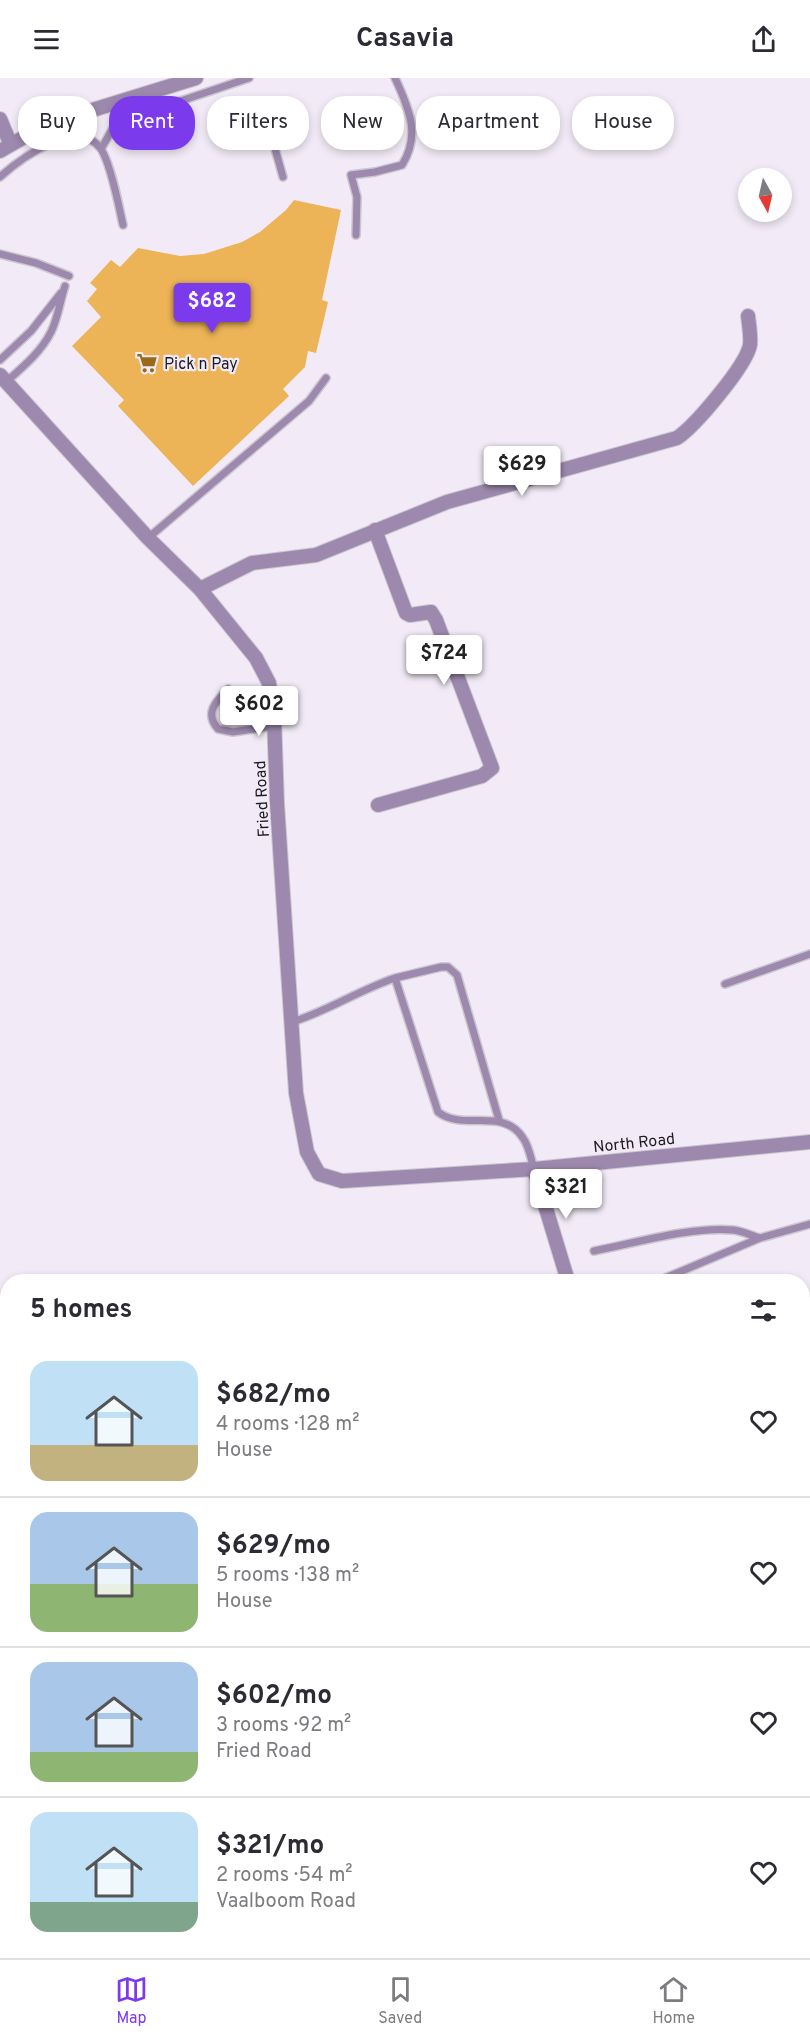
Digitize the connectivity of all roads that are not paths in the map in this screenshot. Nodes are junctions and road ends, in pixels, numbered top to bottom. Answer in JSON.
{"nodes":[{"id":1,"x":196,"y":78,"type":"edge"},
{"id":2,"x":249,"y":78,"type":"edge"},
{"id":3,"x":395,"y":78,"type":"edge"},
{"id":4,"x":0,"y":119,"type":"edge"},
{"id":5,"x":5,"y":147,"type":"edge"},
{"id":6,"x":101,"y":149,"type":"junction"},
{"id":7,"x":275,"y":150,"type":"edge"},
{"id":8,"x":0,"y":177,"type":"edge"},
{"id":9,"x":283,"y":177,"type":"dead end"},
{"id":10,"x":123,"y":225,"type":"dead end"},
{"id":11,"x":356,"y":235,"type":"dead end"},
{"id":12,"x":0,"y":254,"type":"edge"},
{"id":13,"x":69,"y":276,"type":"dead end"},
{"id":14,"x":748,"y":316,"type":"dead end"},
{"id":15,"x":0,"y":360,"type":"edge"},
{"id":16,"x":3,"y":378,"type":"edge"},
{"id":17,"x":326,"y":378,"type":"dead end"},
{"id":18,"x":375,"y":531,"type":"junction"},
{"id":19,"x":148,"y":538,"type":"junction"},
{"id":20,"x":200,"y":589,"type":"junction"},
{"id":21,"x":228,"y":689,"type":"dead end"},
{"id":22,"x":274,"y":726,"type":"junction"},
{"id":23,"x":378,"y":806,"type":"dead end"},
{"id":24,"x":810,"y":954,"type":"edge"},
{"id":25,"x":395,"y":978,"type":"junction"},
{"id":26,"x":725,"y":984,"type":"dead end"},
{"id":27,"x":292,"y":1022,"type":"junction"},
{"id":28,"x":499,"y":1120,"type":"junction"},
{"id":29,"x":810,"y":1142,"type":"edge"},
{"id":30,"x":534,"y":1169,"type":"junction"},
{"id":31,"x":319,"y":1174,"type":"joint"},
{"id":32,"x":810,"y":1224,"type":"edge"},
{"id":33,"x":760,"y":1238,"type":"junction"},
{"id":34,"x":594,"y":1251,"type":"dead end"},
{"id":35,"x":566,"y":1274,"type":"edge"},
{"id":36,"x":675,"y":1274,"type":"edge"}],
"edges":[{"from":1,"to":5,"type":"street"},
{"from":2,"to":6,"type":"lane"},
{"from":3,"to":11,"type":"lane"},
{"from":4,"to":5,"type":"street"},
{"from":6,"to":8,"type":"lane"},
{"from":6,"to":10,"type":"lane"},
{"from":7,"to":9,"type":"lane"},
{"from":12,"to":13,"type":"lane"},
{"from":14,"to":18,"type":"street"},
{"from":15,"to":16,"type":"lane"},
{"from":16,"to":19,"type":"street","name":"Fried Road"},
{"from":17,"to":19,"type":"lane"},
{"from":18,"to":20,"type":"street"},
{"from":18,"to":23,"type":"street"},
{"from":19,"to":20,"type":"street","name":"Fried Road"},
{"from":20,"to":22,"type":"street","name":"Fried Road"},
{"from":21,"to":22,"type":"lane"},
{"from":22,"to":27,"type":"street","name":"Fried Road"},
{"from":24,"to":26,"type":"lane"},
{"from":25,"to":27,"type":"lane"},
{"from":25,"to":28,"type":"lane"},
{"from":25,"to":28,"type":"lane"},
{"from":27,"to":31,"type":"street","name":"Fried Road"},
{"from":28,"to":30,"type":"lane"},
{"from":29,"to":30,"type":"street","name":"North Road"},
{"from":30,"to":31,"type":"street","name":"North Road"},
{"from":30,"to":35,"type":"street"},
{"from":32,"to":33,"type":"lane"},
{"from":33,"to":34,"type":"lane"},
{"from":33,"to":36,"type":"lane"}]}
